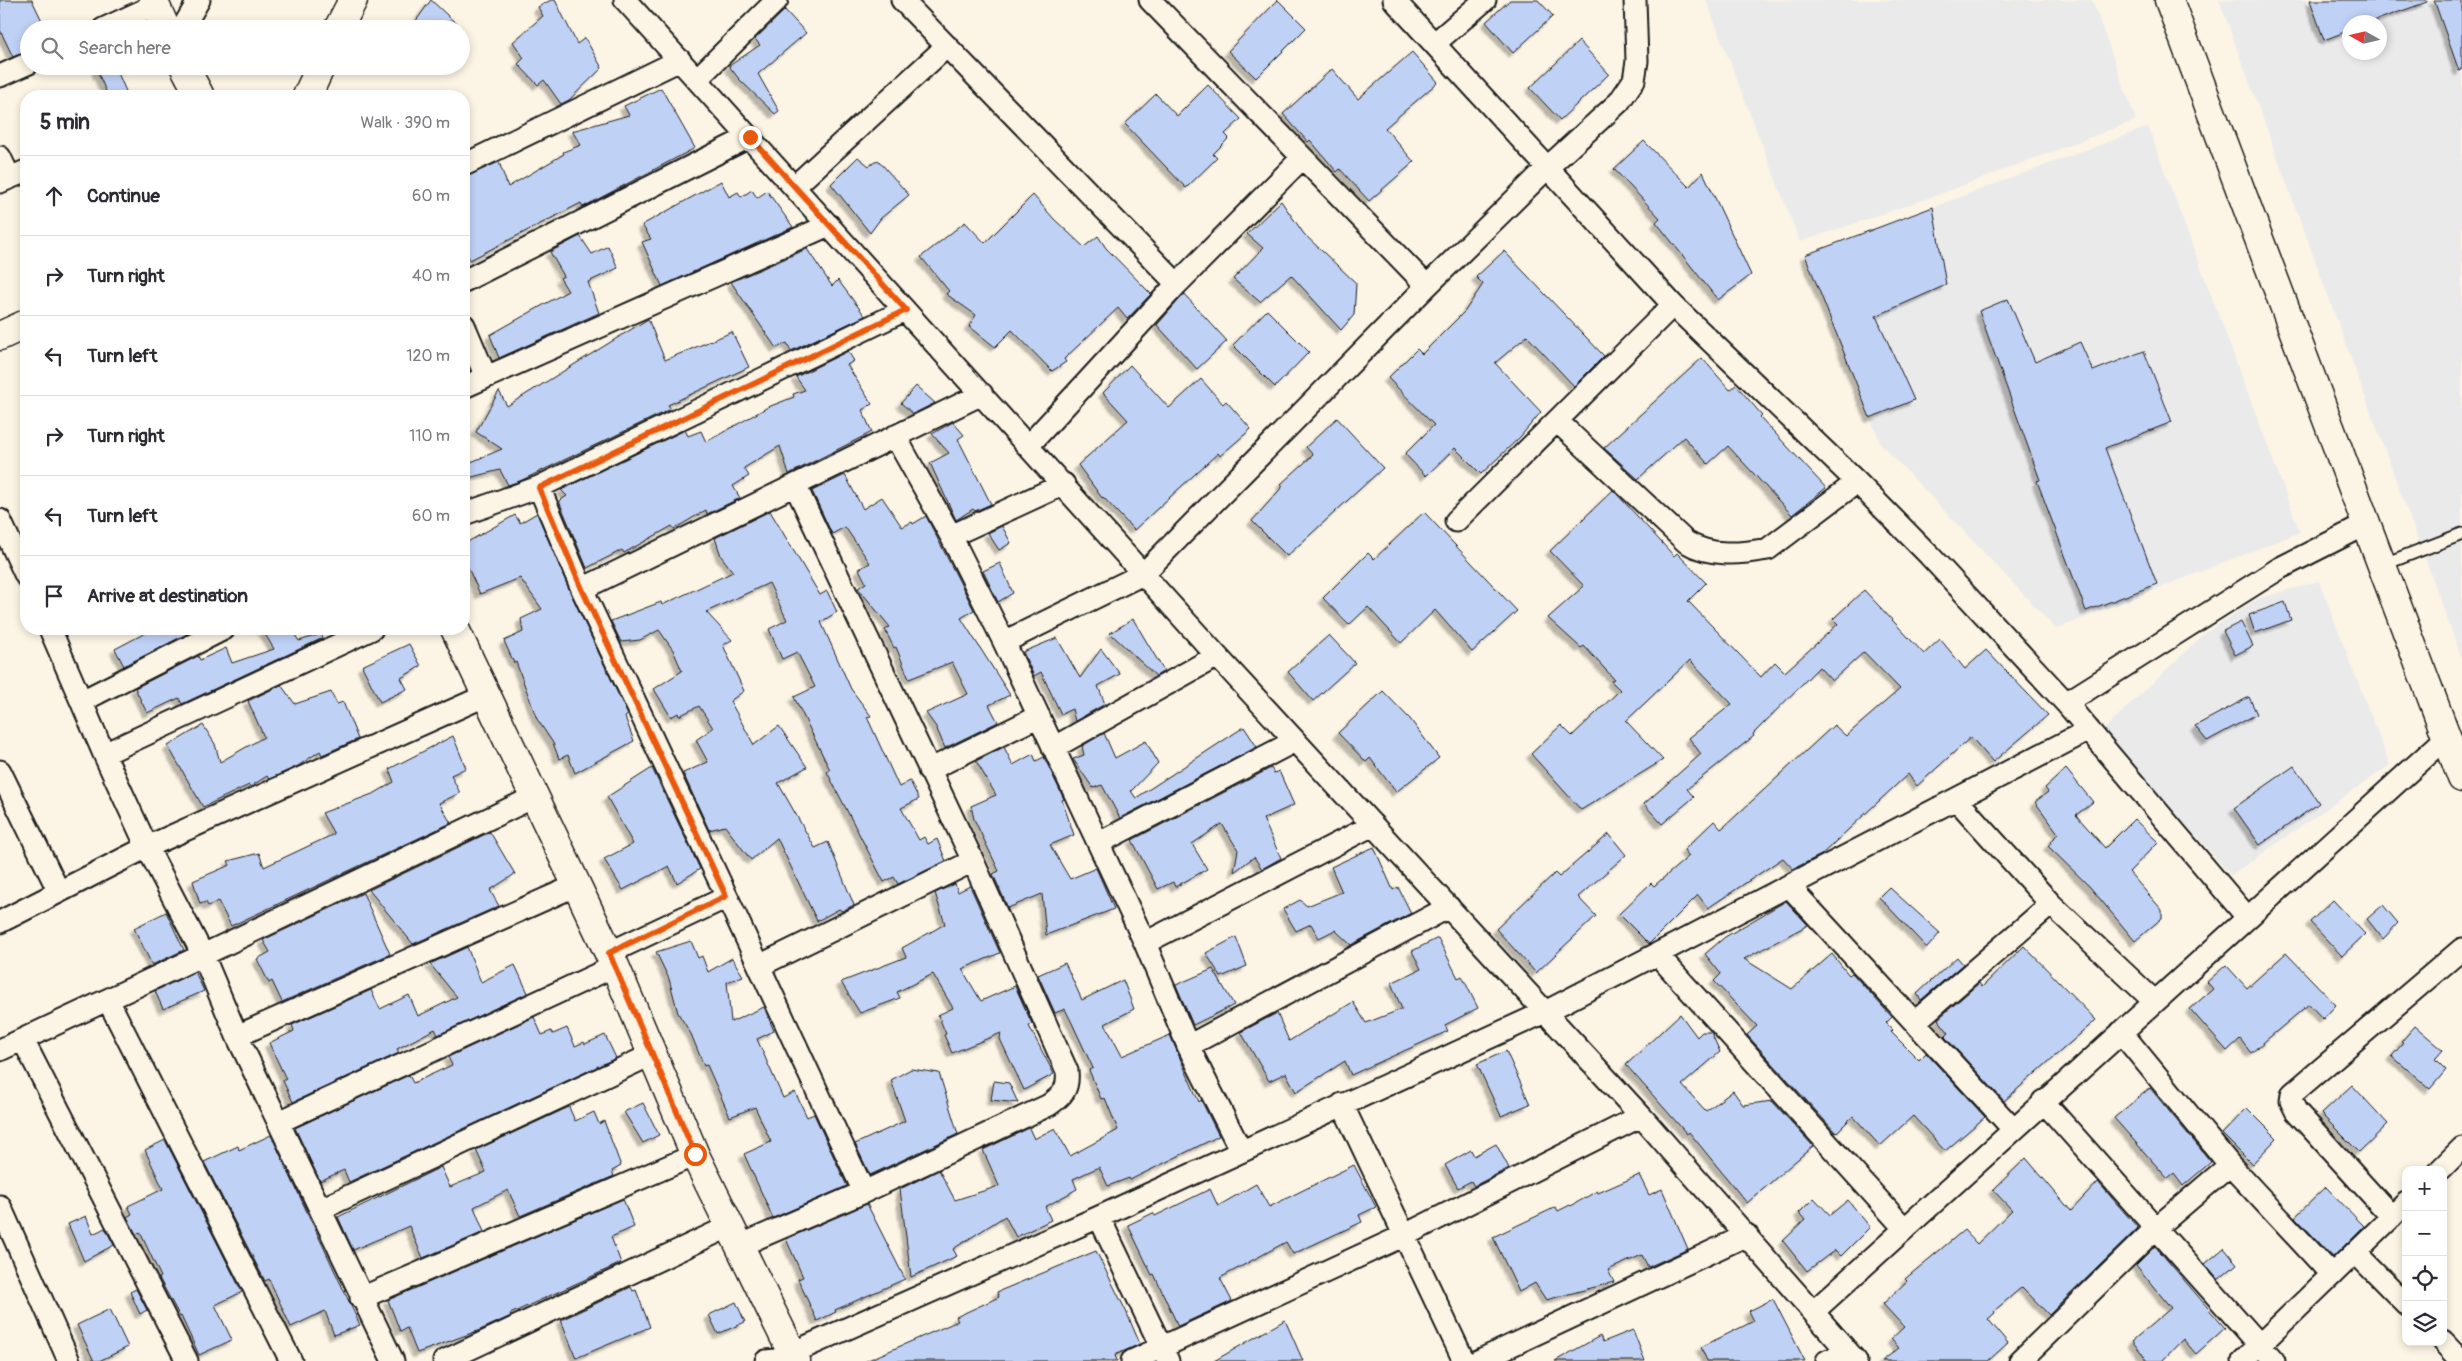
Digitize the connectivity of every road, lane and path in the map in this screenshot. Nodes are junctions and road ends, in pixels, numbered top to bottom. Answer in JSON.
{"nodes":[{"id":1,"x":199,"y":0,"type":"edge"},
{"id":2,"x":353,"y":0,"type":"edge"},
{"id":3,"x":626,"y":0,"type":"edge"},
{"id":4,"x":776,"y":0,"type":"edge"},
{"id":5,"x":902,"y":0,"type":"edge"},
{"id":6,"x":1150,"y":0,"type":"edge"},
{"id":7,"x":1394,"y":0,"type":"edge"},
{"id":8,"x":1485,"y":0,"type":"edge"},
{"id":9,"x":1634,"y":0,"type":"edge"},
{"id":10,"x":2169,"y":0,"type":"edge"},
{"id":11,"x":154,"y":2,"type":"edge"},
{"id":12,"x":120,"y":20,"type":"edge"},
{"id":13,"x":162,"y":20,"type":"edge"},
{"id":14,"x":187,"y":20,"type":"edge"},
{"id":15,"x":343,"y":20,"type":"edge"},
{"id":16,"x":1434,"y":43,"type":"junction"},
{"id":17,"x":947,"y":46,"type":"junction"},
{"id":18,"x":680,"y":60,"type":"junction"},
{"id":19,"x":20,"y":67,"type":"edge"},
{"id":20,"x":187,"y":75,"type":"edge"},
{"id":21,"x":317,"y":75,"type":"edge"},
{"id":22,"x":0,"y":76,"type":"edge"},
{"id":23,"x":697,"y":79,"type":"junction"},
{"id":24,"x":193,"y":90,"type":"edge"},
{"id":25,"x":310,"y":90,"type":"edge"},
{"id":26,"x":750,"y":137,"type":"junction"},
{"id":27,"x":0,"y":157,"type":"edge"},
{"id":28,"x":1302,"y":158,"type":"junction"},
{"id":29,"x":470,"y":162,"type":"edge"},
{"id":30,"x":1548,"y":167,"type":"junction"},
{"id":31,"x":12,"y":177,"type":"edge"},
{"id":32,"x":794,"y":187,"type":"junction"},
{"id":33,"x":829,"y":226,"type":"junction"},
{"id":34,"x":470,"y":278,"type":"edge"},
{"id":35,"x":1177,"y":284,"type":"junction"},
{"id":36,"x":1427,"y":286,"type":"junction"},
{"id":37,"x":1673,"y":306,"type":"junction"},
{"id":38,"x":906,"y":310,"type":"junction"},
{"id":39,"x":20,"y":327,"type":"edge"},
{"id":40,"x":0,"y":336,"type":"edge"},
{"id":41,"x":470,"y":339,"type":"edge"},
{"id":42,"x":486,"y":376,"type":"junction"},
{"id":43,"x":470,"y":383,"type":"edge"},
{"id":44,"x":982,"y":394,"type":"junction"},
{"id":45,"x":1557,"y":421,"type":"junction"},
{"id":46,"x":895,"y":436,"type":"junction"},
{"id":47,"x":1029,"y":446,"type":"junction"},
{"id":48,"x":1857,"y":482,"type":"junction"},
{"id":49,"x":1064,"y":484,"type":"junction"},
{"id":50,"x":795,"y":485,"type":"junction"},
{"id":51,"x":539,"y":488,"type":"junction"},
{"id":52,"x":470,"y":512,"type":"edge"},
{"id":53,"x":0,"y":520,"type":"edge"},
{"id":54,"x":1456,"y":521,"type":"dead end"},
{"id":55,"x":2367,"y":524,"type":"junction"},
{"id":56,"x":2462,"y":534,"type":"edge"},
{"id":57,"x":951,"y":536,"type":"junction"},
{"id":58,"x":20,"y":563,"type":"edge"},
{"id":59,"x":2382,"y":565,"type":"junction"},
{"id":60,"x":1143,"y":574,"type":"junction"},
{"id":61,"x":582,"y":589,"type":"junction"},
{"id":62,"x":53,"y":635,"type":"edge"},
{"id":63,"x":212,"y":635,"type":"edge"},
{"id":64,"x":359,"y":635,"type":"edge"},
{"id":65,"x":458,"y":635,"type":"edge"},
{"id":66,"x":1004,"y":642,"type":"junction"},
{"id":67,"x":1217,"y":656,"type":"junction"},
{"id":68,"x":487,"y":695,"type":"junction"},
{"id":69,"x":82,"y":701,"type":"junction"},
{"id":70,"x":2066,"y":703,"type":"junction"},
{"id":71,"x":1039,"y":716,"type":"junction"},
{"id":72,"x":2089,"y":730,"type":"junction"},
{"id":73,"x":2446,"y":738,"type":"junction"},
{"id":74,"x":1295,"y":741,"type":"junction"},
{"id":75,"x":1053,"y":748,"type":"junction"},
{"id":76,"x":104,"y":754,"type":"junction"},
{"id":77,"x":929,"y":770,"type":"junction"},
{"id":78,"x":2462,"y":778,"type":"edge"},
{"id":79,"x":2,"y":782,"type":"edge"},
{"id":80,"x":534,"y":797,"type":"junction"},
{"id":81,"x":1956,"y":799,"type":"junction"},
{"id":82,"x":1373,"y":825,"type":"junction"},
{"id":83,"x":1099,"y":843,"type":"junction"},
{"id":84,"x":148,"y":847,"type":"junction"},
{"id":85,"x":973,"y":861,"type":"junction"},
{"id":86,"x":577,"y":885,"type":"junction"},
{"id":87,"x":1789,"y":886,"type":"junction"},
{"id":88,"x":59,"y":892,"type":"junction"},
{"id":89,"x":726,"y":896,"type":"junction"},
{"id":90,"x":2051,"y":904,"type":"junction"},
{"id":91,"x":1449,"y":907,"type":"junction"},
{"id":92,"x":2247,"y":917,"type":"junction"},
{"id":93,"x":0,"y":922,"type":"edge"},
{"id":94,"x":1145,"y":942,"type":"junction"},
{"id":95,"x":2462,"y":949,"type":"edge"},
{"id":96,"x":1657,"y":954,"type":"junction"},
{"id":97,"x":203,"y":955,"type":"junction"},
{"id":98,"x":612,"y":959,"type":"junction"},
{"id":99,"x":759,"y":966,"type":"junction"},
{"id":100,"x":108,"y":1000,"type":"junction"},
{"id":101,"x":2154,"y":1001,"type":"junction"},
{"id":102,"x":1545,"y":1012,"type":"junction"},
{"id":103,"x":1915,"y":1022,"type":"junction"},
{"id":104,"x":2120,"y":1032,"type":"junction"},
{"id":105,"x":237,"y":1036,"type":"junction"},
{"id":106,"x":23,"y":1040,"type":"junction"},
{"id":107,"x":1188,"y":1046,"type":"junction"},
{"id":108,"x":0,"y":1050,"type":"edge"},
{"id":109,"x":653,"y":1054,"type":"junction"},
{"id":110,"x":2043,"y":1102,"type":"junction"},
{"id":111,"x":1342,"y":1104,"type":"junction"},
{"id":112,"x":1641,"y":1116,"type":"junction"},
{"id":113,"x":279,"y":1122,"type":"junction"},
{"id":114,"x":2013,"y":1130,"type":"junction"},
{"id":115,"x":2462,"y":1148,"type":"edge"},
{"id":116,"x":1241,"y":1151,"type":"junction"},
{"id":117,"x":695,"y":1154,"type":"junction"},
{"id":118,"x":2230,"y":1165,"type":"junction"},
{"id":119,"x":2444,"y":1166,"type":"edge"},
{"id":120,"x":864,"y":1192,"type":"junction"},
{"id":121,"x":0,"y":1206,"type":"edge"},
{"id":122,"x":321,"y":1209,"type":"junction"},
{"id":123,"x":2399,"y":1210,"type":"edge"},
{"id":124,"x":1099,"y":1218,"type":"junction"},
{"id":125,"x":1904,"y":1228,"type":"junction"},
{"id":126,"x":2156,"y":1229,"type":"junction"},
{"id":127,"x":1405,"y":1235,"type":"junction"},
{"id":128,"x":1747,"y":1235,"type":"junction"},
{"id":129,"x":735,"y":1236,"type":"junction"},
{"id":130,"x":2355,"y":1252,"type":"junction"},
{"id":131,"x":2332,"y":1275,"type":"junction"},
{"id":132,"x":361,"y":1298,"type":"junction"},
{"id":133,"x":2403,"y":1301,"type":"edge"},
{"id":134,"x":1813,"y":1312,"type":"junction"},
{"id":135,"x":2260,"y":1345,"type":"junction"},
{"id":136,"x":2447,"y":1346,"type":"edge"},
{"id":137,"x":1165,"y":1354,"type":"edge"},
{"id":138,"x":1852,"y":1356,"type":"edge"},
{"id":139,"x":784,"y":1359,"type":"edge"},
{"id":140,"x":69,"y":1361,"type":"edge"},
{"id":141,"x":187,"y":1361,"type":"edge"},
{"id":142,"x":291,"y":1361,"type":"edge"},
{"id":143,"x":393,"y":1361,"type":"edge"},
{"id":144,"x":444,"y":1361,"type":"edge"},
{"id":145,"x":766,"y":1361,"type":"edge"},
{"id":146,"x":1132,"y":1361,"type":"edge"},
{"id":147,"x":1464,"y":1361,"type":"edge"},
{"id":148,"x":1478,"y":1361,"type":"edge"},
{"id":149,"x":1827,"y":1361,"type":"edge"},
{"id":150,"x":2020,"y":1361,"type":"edge"},
{"id":151,"x":2244,"y":1361,"type":"edge"},
{"id":152,"x":2274,"y":1361,"type":"edge"},
{"id":153,"x":2462,"y":1361,"type":"edge"}],
"edges":[{"from":1,"to":14,"type":"street"},
{"from":2,"to":15,"type":"street"},
{"from":3,"to":18,"type":"street"},
{"from":4,"to":23,"type":"street"},
{"from":5,"to":17,"type":"street"},
{"from":6,"to":28,"type":"street"},
{"from":7,"to":16,"type":"street"},
{"from":8,"to":16,"type":"street"},
{"from":9,"to":30,"type":"street"},
{"from":10,"to":55,"type":"street"},
{"from":11,"to":12,"type":"street"},
{"from":11,"to":13,"type":"street"},
{"from":16,"to":30,"type":"street"},
{"from":17,"to":32,"type":"street"},
{"from":17,"to":35,"type":"street"},
{"from":18,"to":23,"type":"street"},
{"from":18,"to":29,"type":"street"},
{"from":19,"to":22,"type":"street"},
{"from":20,"to":24,"type":"street"},
{"from":21,"to":25,"type":"street"},
{"from":23,"to":26,"type":"street"},
{"from":26,"to":32,"type":"street"},
{"from":26,"to":34,"type":"street"},
{"from":27,"to":31,"type":"street"},
{"from":28,"to":35,"type":"street"},
{"from":28,"to":36,"type":"street"},
{"from":30,"to":36,"type":"street"},
{"from":30,"to":37,"type":"street"},
{"from":32,"to":33,"type":"street"},
{"from":33,"to":38,"type":"street"},
{"from":33,"to":42,"type":"street"},
{"from":35,"to":47,"type":"street"},
{"from":36,"to":60,"type":"street"},
{"from":37,"to":45,"type":"street"},
{"from":37,"to":48,"type":"street"},
{"from":38,"to":44,"type":"street"},
{"from":38,"to":51,"type":"street"},
{"from":39,"to":40,"type":"street"},
{"from":41,"to":42,"type":"street"},
{"from":42,"to":43,"type":"street"},
{"from":44,"to":46,"type":"street"},
{"from":44,"to":47,"type":"street"},
{"from":45,"to":48,"type":"street"},
{"from":45,"to":54,"type":"street"},
{"from":46,"to":50,"type":"street"},
{"from":46,"to":57,"type":"street"},
{"from":47,"to":49,"type":"street"},
{"from":48,"to":70,"type":"street"},
{"from":49,"to":57,"type":"street"},
{"from":49,"to":60,"type":"street"},
{"from":50,"to":61,"type":"street"},
{"from":50,"to":77,"type":"street"},
{"from":51,"to":52,"type":"street"},
{"from":51,"to":61,"type":"street"},
{"from":53,"to":58,"type":"street"},
{"from":55,"to":59,"type":"street"},
{"from":55,"to":70,"type":"street"},
{"from":56,"to":59,"type":"lane"},
{"from":57,"to":66,"type":"street"},
{"from":59,"to":73,"type":"street"},
{"from":60,"to":66,"type":"street"},
{"from":60,"to":67,"type":"street"},
{"from":61,"to":89,"type":"street"},
{"from":62,"to":69,"type":"street"},
{"from":63,"to":69,"type":"street"},
{"from":64,"to":76,"type":"street"},
{"from":65,"to":68,"type":"street"},
{"from":66,"to":71,"type":"street"},
{"from":67,"to":74,"type":"street"},
{"from":67,"to":75,"type":"street"},
{"from":68,"to":80,"type":"street"},
{"from":68,"to":84,"type":"street"},
{"from":69,"to":76,"type":"street"},
{"from":70,"to":72,"type":"street"},
{"from":71,"to":75,"type":"street"},
{"from":71,"to":77,"type":"street"},
{"from":72,"to":81,"type":"street"},
{"from":72,"to":92,"type":"street"},
{"from":73,"to":78,"type":"street"},
{"from":73,"to":92,"type":"street"},
{"from":74,"to":82,"type":"street"},
{"from":74,"to":83,"type":"street"},
{"from":75,"to":83,"type":"street"},
{"from":76,"to":84,"type":"street"},
{"from":77,"to":85,"type":"street"},
{"from":79,"to":88,"type":"street"},
{"from":80,"to":86,"type":"street"},
{"from":80,"to":97,"type":"street"},
{"from":81,"to":87,"type":"street"},
{"from":81,"to":90,"type":"street"},
{"from":82,"to":91,"type":"street"},
{"from":82,"to":94,"type":"street"},
{"from":83,"to":94,"type":"street"},
{"from":84,"to":88,"type":"street"},
{"from":84,"to":97,"type":"street"},
{"from":85,"to":99,"type":"street"},
{"from":85,"to":120,"type":"street"},
{"from":86,"to":98,"type":"street"},
{"from":86,"to":105,"type":"street"},
{"from":87,"to":96,"type":"street"},
{"from":87,"to":103,"type":"street"},
{"from":88,"to":93,"type":"street"},
{"from":89,"to":98,"type":"street"},
{"from":89,"to":99,"type":"street"},
{"from":90,"to":101,"type":"street"},
{"from":90,"to":103,"type":"street"},
{"from":91,"to":102,"type":"street"},
{"from":91,"to":107,"type":"street"},
{"from":92,"to":101,"type":"street"},
{"from":94,"to":107,"type":"street"},
{"from":95,"to":123,"type":"street"},
{"from":96,"to":102,"type":"street"},
{"from":96,"to":125,"type":"street"},
{"from":97,"to":100,"type":"street"},
{"from":97,"to":105,"type":"street"},
{"from":98,"to":109,"type":"street"},
{"from":98,"to":113,"type":"street"},
{"from":99,"to":120,"type":"street"},
{"from":100,"to":106,"type":"street"},
{"from":100,"to":142,"type":"street"},
{"from":101,"to":104,"type":"street"},
{"from":102,"to":111,"type":"street"},
{"from":102,"to":112,"type":"street"},
{"from":103,"to":114,"type":"street"},
{"from":104,"to":110,"type":"street"},
{"from":104,"to":118,"type":"street"},
{"from":105,"to":113,"type":"street"},
{"from":106,"to":108,"type":"street"},
{"from":106,"to":141,"type":"street"},
{"from":107,"to":116,"type":"street"},
{"from":109,"to":117,"type":"street"},
{"from":109,"to":122,"type":"street"},
{"from":110,"to":114,"type":"street"},
{"from":110,"to":126,"type":"street"},
{"from":111,"to":116,"type":"street"},
{"from":111,"to":127,"type":"street"},
{"from":112,"to":127,"type":"street"},
{"from":112,"to":128,"type":"street"},
{"from":113,"to":122,"type":"street"},
{"from":114,"to":125,"type":"street"},
{"from":115,"to":119,"type":"street"},
{"from":116,"to":124,"type":"street"},
{"from":117,"to":129,"type":"street"},
{"from":117,"to":132,"type":"street"},
{"from":118,"to":126,"type":"street"},
{"from":118,"to":131,"type":"street"},
{"from":120,"to":129,"type":"street"},
{"from":121,"to":140,"type":"street"},
{"from":122,"to":132,"type":"street"},
{"from":123,"to":130,"type":"street"},
{"from":124,"to":137,"type":"street"},
{"from":124,"to":139,"type":"street"},
{"from":125,"to":134,"type":"street"},
{"from":126,"to":135,"type":"street"},
{"from":126,"to":150,"type":"street"},
{"from":127,"to":137,"type":"street"},
{"from":127,"to":147,"type":"street"},
{"from":128,"to":134,"type":"street"},
{"from":128,"to":148,"type":"street"},
{"from":129,"to":139,"type":"street"},
{"from":129,"to":144,"type":"street"},
{"from":130,"to":131,"type":"street"},
{"from":130,"to":133,"type":"street"},
{"from":131,"to":135,"type":"street"},
{"from":132,"to":143,"type":"street"},
{"from":134,"to":138,"type":"street"},
{"from":135,"to":151,"type":"street"},
{"from":135,"to":152,"type":"street"},
{"from":136,"to":153,"type":"street"},
{"from":137,"to":146,"type":"street"},
{"from":138,"to":149,"type":"street"},
{"from":139,"to":145,"type":"street"}]}
